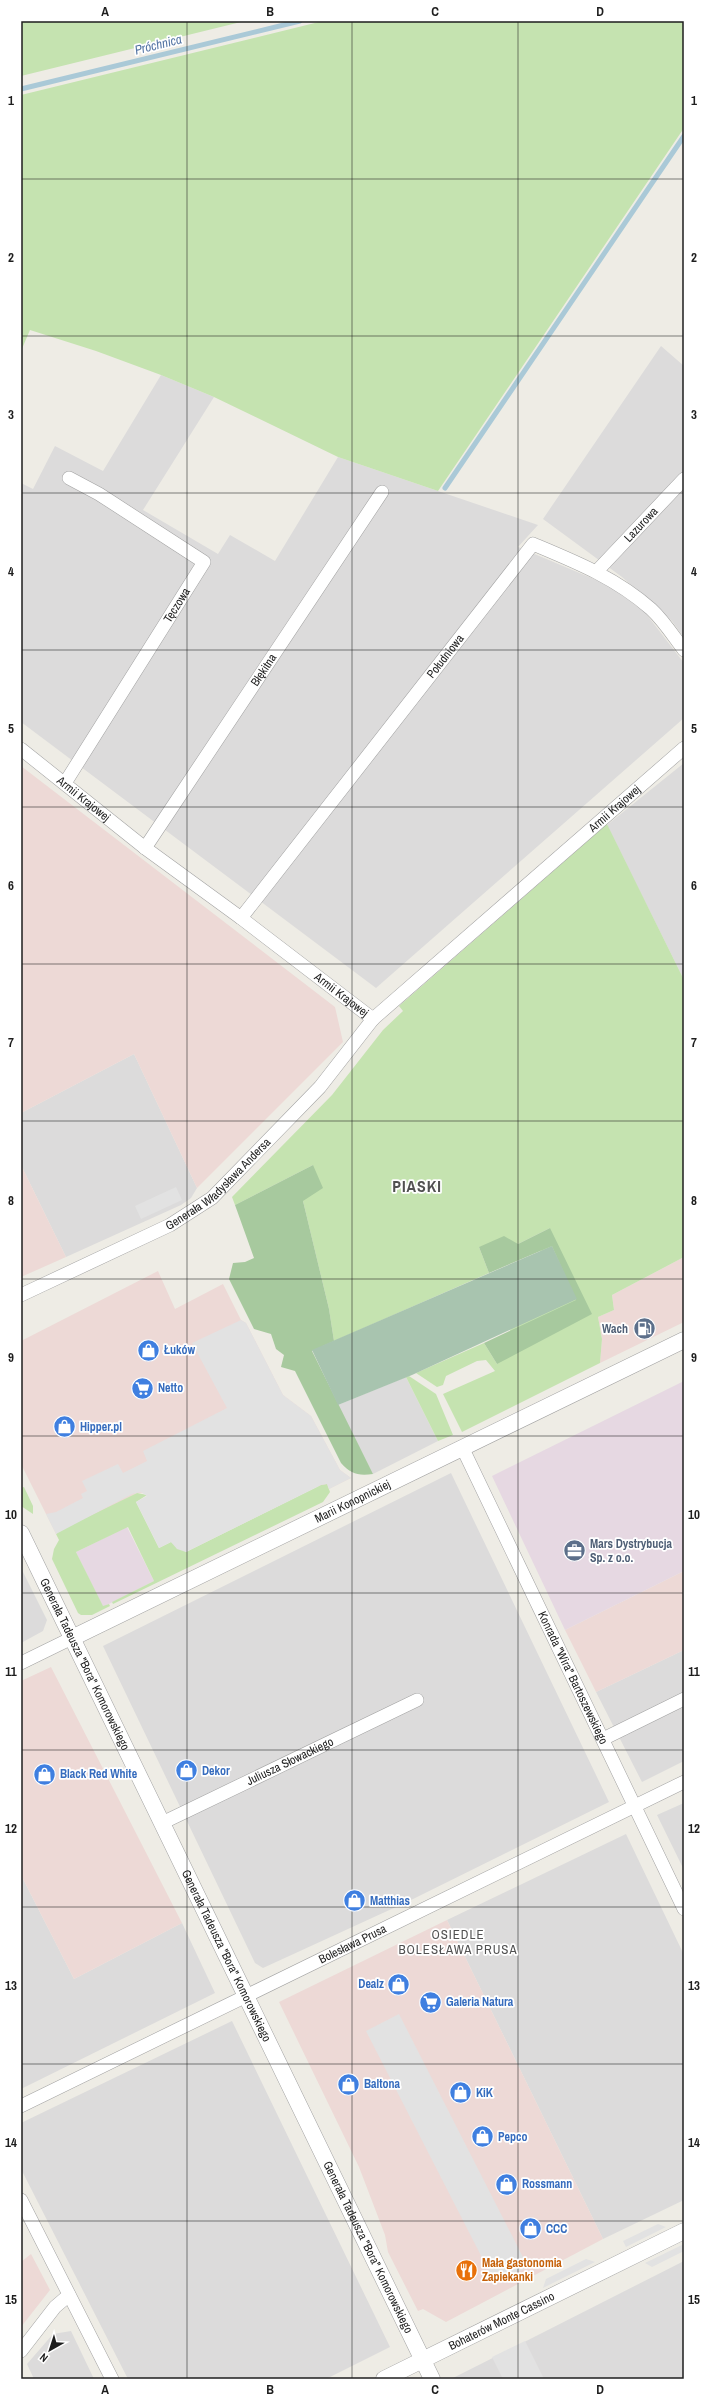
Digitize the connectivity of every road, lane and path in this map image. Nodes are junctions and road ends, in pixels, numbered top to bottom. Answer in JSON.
{"nodes":[{"id":1,"x":69,"y":478,"type":"dead end"},
{"id":2,"x":684,"y":479,"type":"edge"},
{"id":3,"x":382,"y":492,"type":"dead end"},
{"id":4,"x":597,"y":571,"type":"junction"},
{"id":5,"x":684,"y":650,"type":"edge"},
{"id":6,"x":684,"y":748,"type":"edge"},
{"id":7,"x":21,"y":749,"type":"edge"},
{"id":8,"x":65,"y":783,"type":"junction"},
{"id":9,"x":145,"y":848,"type":"junction"},
{"id":10,"x":241,"y":918,"type":"junction"},
{"id":11,"x":373,"y":1019,"type":"junction"},
{"id":12,"x":21,"y":1295,"type":"edge"},
{"id":13,"x":684,"y":1340,"type":"edge"},
{"id":14,"x":462,"y":1447,"type":"junction"},
{"id":15,"x":21,"y":1533,"type":"edge"},
{"id":16,"x":72,"y":1638,"type":"junction"},
{"id":17,"x":21,"y":1663,"type":"edge"},
{"id":18,"x":684,"y":1699,"type":"edge"},
{"id":19,"x":417,"y":1700,"type":"dead end"},
{"id":20,"x":603,"y":1739,"type":"junction"},
{"id":21,"x":684,"y":1782,"type":"edge"},
{"id":22,"x":635,"y":1806,"type":"junction"},
{"id":23,"x":162,"y":1823,"type":"junction"},
{"id":24,"x":684,"y":1909,"type":"edge"},
{"id":25,"x":246,"y":1996,"type":"junction"},
{"id":26,"x":21,"y":2106,"type":"edge"},
{"id":27,"x":21,"y":2200,"type":"edge"},
{"id":28,"x":684,"y":2231,"type":"edge"},
{"id":29,"x":69,"y":2295,"type":"junction"},
{"id":30,"x":21,"y":2351,"type":"edge"},
{"id":31,"x":423,"y":2360,"type":"junction"},
{"id":32,"x":112,"y":2379,"type":"edge"},
{"id":33,"x":384,"y":2379,"type":"edge"},
{"id":34,"x":432,"y":2379,"type":"edge"}],
"edges":[{"from":1,"to":8,"type":"street","name":"Tęczowa"},
{"from":2,"to":4,"type":"street","name":"Lazurowa"},
{"from":3,"to":9,"type":"street","name":"Błękitna"},
{"from":4,"to":5,"type":"street","name":"Południowa"},
{"from":4,"to":10,"type":"street","name":"Południowa"},
{"from":6,"to":11,"type":"street","name":"Armii Krajowej"},
{"from":7,"to":8,"type":"street","name":"Armii Krajowej"},
{"from":8,"to":9,"type":"street","name":"Armii Krajowej"},
{"from":9,"to":10,"type":"street","name":"Armii Krajowej"},
{"from":10,"to":11,"type":"street","name":"Armii Krajowej"},
{"from":11,"to":12,"type":"street","name":"Generała Władysława Andersa"},
{"from":13,"to":14,"type":"street","name":"Marii Konopnickiej"},
{"from":14,"to":16,"type":"street","name":"Marii Konopnickiej"},
{"from":14,"to":20,"type":"street","name":"Konrada \"Wira\" Bartoszewskiego"},
{"from":15,"to":16,"type":"street","name":"Generała Tadeusza \"Bora\" Komorowskiego"},
{"from":16,"to":17,"type":"street","name":"Marii Konopnickiej"},
{"from":16,"to":23,"type":"street","name":"Generała Tadeusza \"Bora\" Komorowskiego"},
{"from":18,"to":20,"type":"street"},
{"from":19,"to":23,"type":"street","name":"Juliusza Słowackiego"},
{"from":20,"to":22,"type":"street","name":"Konrada \"Wira\" Bartoszewskiego"},
{"from":21,"to":22,"type":"street","name":"Bolesława Prusa"},
{"from":22,"to":24,"type":"street","name":"Konrada \"Wira\" Bartoszewskiego"},
{"from":22,"to":25,"type":"street","name":"Bolesława Prusa"},
{"from":23,"to":25,"type":"street","name":"Generała Tadeusza \"Bora\" Komorowskiego"},
{"from":25,"to":26,"type":"street","name":"Bolesława Prusa"},
{"from":25,"to":31,"type":"street","name":"Generała Tadeusza \"Bora\" Komorowskiego"},
{"from":27,"to":29,"type":"street"},
{"from":28,"to":31,"type":"street","name":"Bohaterów Monte Cassino"},
{"from":29,"to":30,"type":"street"},
{"from":29,"to":32,"type":"street"},
{"from":31,"to":33,"type":"street","name":"Bohaterów Monte Cassino"},
{"from":31,"to":34,"type":"street","name":"Generała Tadeusza \"Bora\" Komorowskiego"}]}
